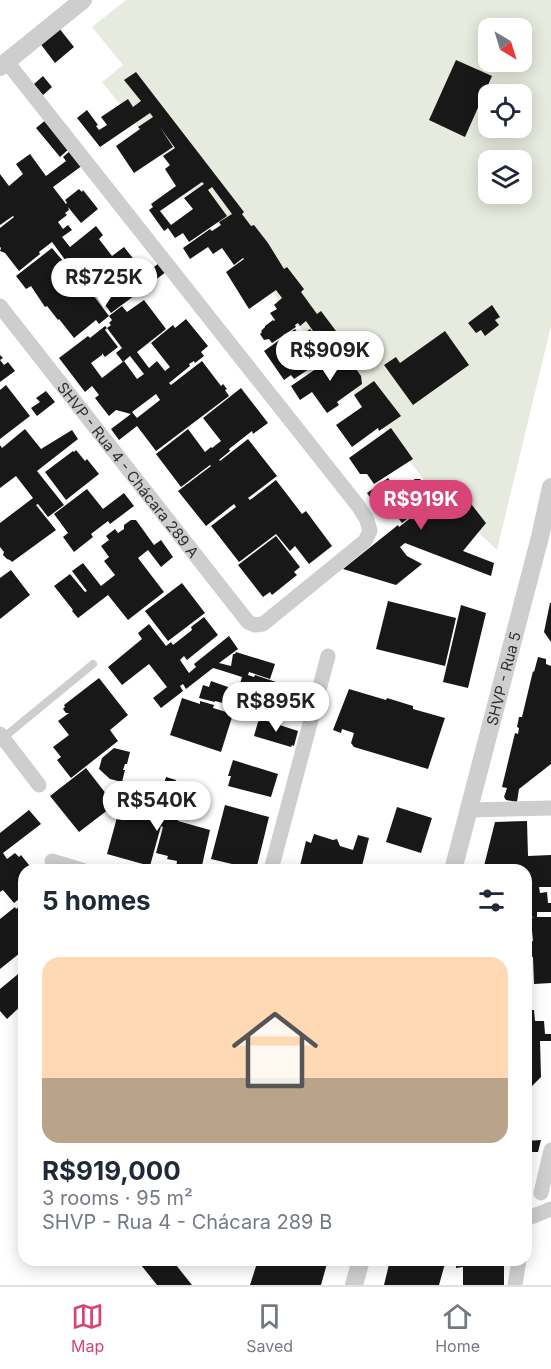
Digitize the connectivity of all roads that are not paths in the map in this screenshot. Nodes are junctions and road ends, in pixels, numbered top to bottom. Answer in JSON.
{"nodes":[{"id":1,"x":77,"y":2,"type":"edge"},
{"id":2,"x":3,"y":64,"type":"edge"},
{"id":3,"x":0,"y":306,"type":"edge"},
{"id":4,"x":551,"y":487,"type":"edge"},
{"id":5,"x":546,"y":536,"type":"edge"},
{"id":6,"x":328,"y":656,"type":"dead end"},
{"id":7,"x":93,"y":664,"type":"dead end"},
{"id":8,"x":2,"y":736,"type":"edge"},
{"id":9,"x":39,"y":785,"type":"dead end"},
{"id":10,"x":551,"y":808,"type":"edge"},
{"id":11,"x":470,"y":810,"type":"junction"},
{"id":12,"x":52,"y":861,"type":"dead end"},
{"id":13,"x":62,"y":864,"type":"edge"},
{"id":14,"x":273,"y":864,"type":"edge"},
{"id":15,"x":455,"y":864,"type":"edge"},
{"id":16,"x":551,"y":1150,"type":"edge"},
{"id":17,"x":541,"y":1192,"type":"dead end"},
{"id":18,"x":551,"y":1209,"type":"edge"},
{"id":19,"x":532,"y":1217,"type":"edge"},
{"id":20,"x":359,"y":1266,"type":"edge"},
{"id":21,"x":518,"y":1266,"type":"edge"},
{"id":22,"x":354,"y":1285,"type":"edge"},
{"id":23,"x":515,"y":1285,"type":"edge"}],
"edges":[{"from":1,"to":2,"type":"street"},
{"from":2,"to":3,"type":"street","name":"SHVP - Rua 4 - Chácara 289 A"},
{"from":4,"to":5,"type":"street","name":"SHVP - Rua 5"},
{"from":5,"to":11,"type":"street","name":"SHVP - Rua 5"},
{"from":6,"to":14,"type":"street"},
{"from":7,"to":8,"type":"lane"},
{"from":8,"to":9,"type":"street"},
{"from":10,"to":11,"type":"street"},
{"from":11,"to":15,"type":"street","name":"SHVP - Rua 5"},
{"from":12,"to":13,"type":"street"},
{"from":16,"to":17,"type":"street"},
{"from":18,"to":19,"type":"street"},
{"from":20,"to":22,"type":"street"},
{"from":21,"to":23,"type":"street"}]}
